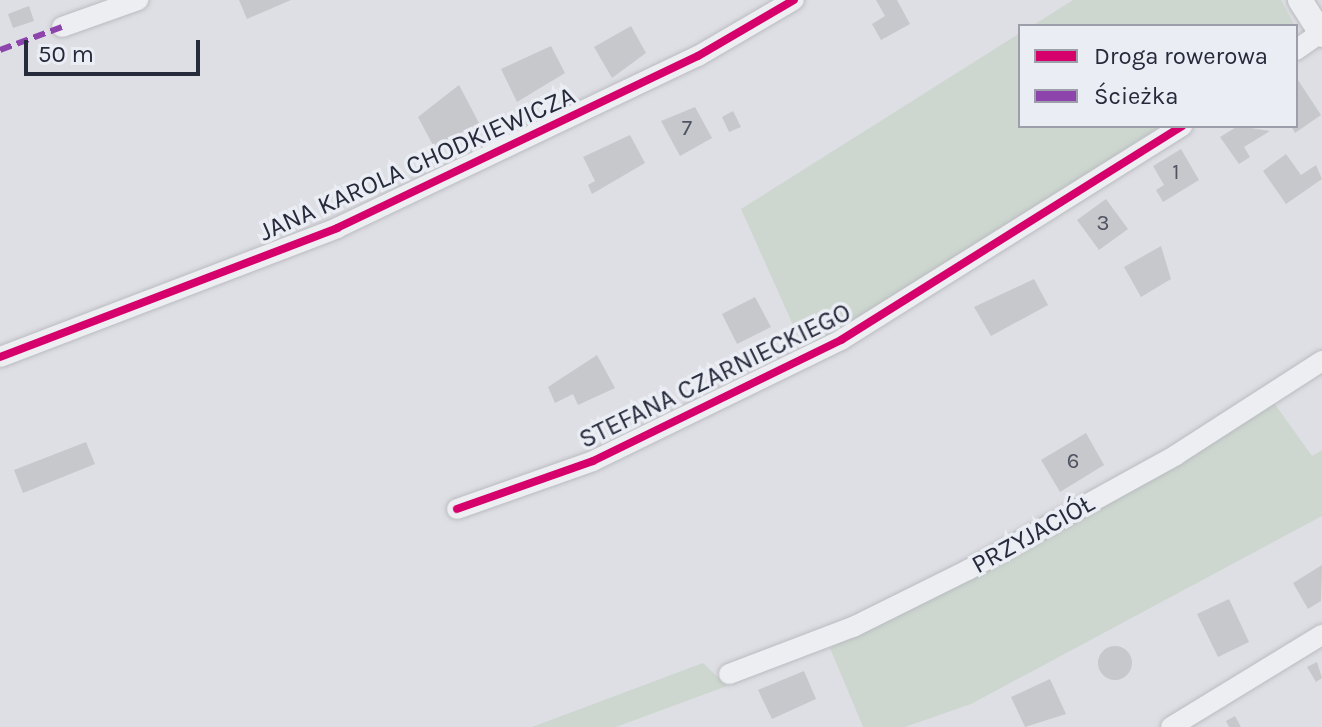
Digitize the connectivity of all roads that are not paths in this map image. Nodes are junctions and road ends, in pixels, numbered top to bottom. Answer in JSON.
{"nodes":[{"id":1,"x":138,"y":0,"type":"edge"},
{"id":2,"x":794,"y":0,"type":"edge"},
{"id":3,"x":1300,"y":0,"type":"edge"},
{"id":4,"x":62,"y":27,"type":"dead end"},
{"id":5,"x":1321,"y":34,"type":"edge"},
{"id":6,"x":1298,"y":49,"type":"edge"},
{"id":7,"x":1179,"y":128,"type":"edge"},
{"id":8,"x":0,"y":357,"type":"edge"},
{"id":9,"x":1322,"y":361,"type":"edge"},
{"id":10,"x":457,"y":509,"type":"dead end"},
{"id":11,"x":1322,"y":635,"type":"edge"},
{"id":12,"x":729,"y":674,"type":"dead end"},
{"id":13,"x":1171,"y":727,"type":"edge"}],
"edges":[{"from":1,"to":4,"type":"street"},
{"from":2,"to":8,"type":"street","name":"JANA KAROLA CHODKIEWICZA"},
{"from":3,"to":5,"type":"street"},
{"from":5,"to":6,"type":"street"},
{"from":7,"to":10,"type":"street","name":"STEFANA CZARNIECKIEGO"},
{"from":9,"to":12,"type":"street","name":"PRZYJACIÓŁ"},
{"from":11,"to":13,"type":"street"}]}
